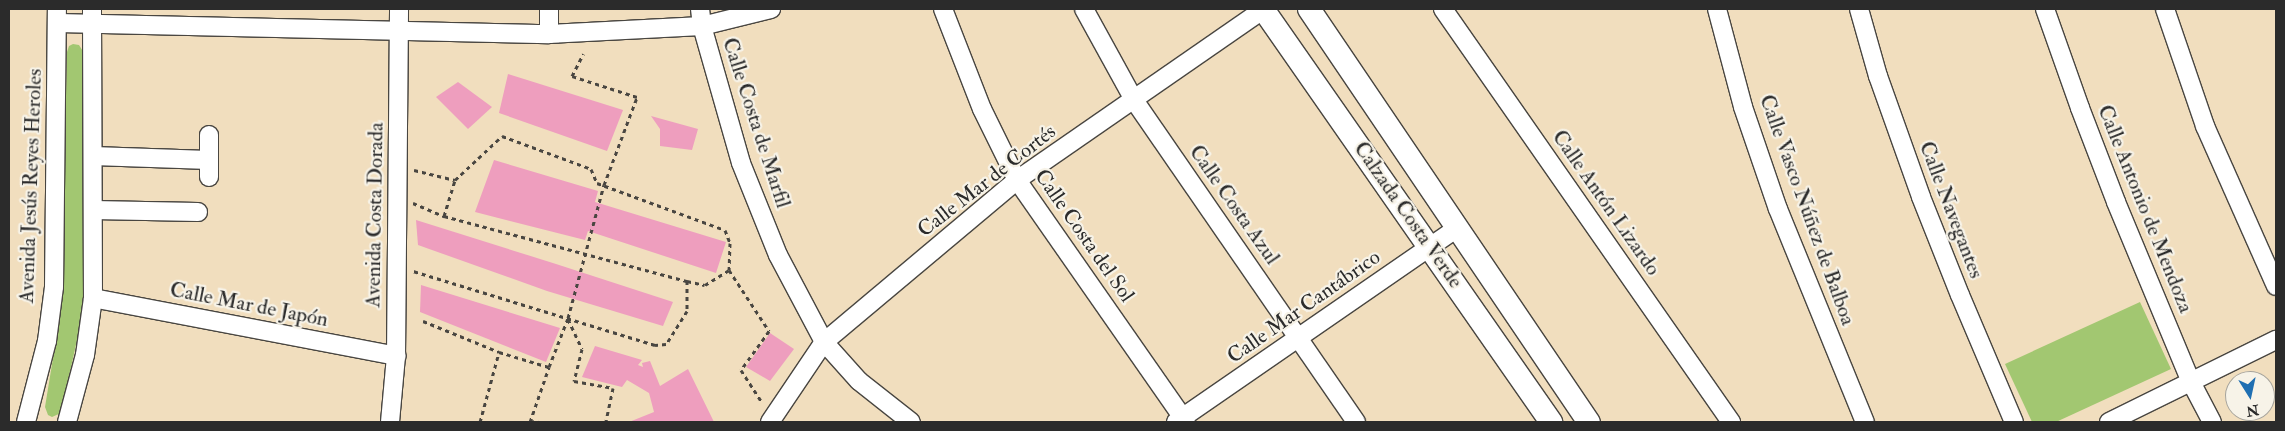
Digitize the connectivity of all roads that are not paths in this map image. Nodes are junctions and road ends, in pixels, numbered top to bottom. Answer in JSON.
{"nodes":[{"id":1,"x":399,"y":9,"type":"edge"},
{"id":2,"x":549,"y":9,"type":"edge"},
{"id":3,"x":700,"y":9,"type":"edge"},
{"id":4,"x":771,"y":9,"type":"edge"},
{"id":5,"x":944,"y":9,"type":"edge"},
{"id":6,"x":1084,"y":9,"type":"edge"},
{"id":7,"x":1263,"y":9,"type":"edge"},
{"id":8,"x":1309,"y":9,"type":"edge"},
{"id":9,"x":1443,"y":9,"type":"edge"},
{"id":10,"x":1717,"y":9,"type":"edge"},
{"id":11,"x":1859,"y":9,"type":"edge"},
{"id":12,"x":2045,"y":9,"type":"edge"},
{"id":13,"x":2165,"y":9,"type":"edge"},
{"id":14,"x":58,"y":16,"type":"edge"},
{"id":15,"x":92,"y":17,"type":"edge"},
{"id":16,"x":702,"y":26,"type":"junction"},
{"id":17,"x":400,"y":33,"type":"junction"},
{"id":18,"x":549,"y":34,"type":"junction"},
{"id":19,"x":1134,"y":100,"type":"junction"},
{"id":20,"x":209,"y":136,"type":"dead end"},
{"id":21,"x":93,"y":156,"type":"junction"},
{"id":22,"x":1017,"y":180,"type":"junction"},
{"id":23,"x":93,"y":210,"type":"junction"},
{"id":24,"x":198,"y":212,"type":"dead end"},
{"id":25,"x":1457,"y":228,"type":"junction"},
{"id":26,"x":1430,"y":246,"type":"junction"},
{"id":27,"x":2276,"y":286,"type":"edge"},
{"id":28,"x":93,"y":298,"type":"junction"},
{"id":29,"x":1513,"y":312,"type":"junction"},
{"id":30,"x":1300,"y":338,"type":"junction"},
{"id":31,"x":2276,"y":340,"type":"edge"},
{"id":32,"x":824,"y":342,"type":"junction"},
{"id":33,"x":396,"y":356,"type":"junction"},
{"id":34,"x":2191,"y":382,"type":"junction"},
{"id":35,"x":1182,"y":421,"type":"edge"},
{"id":36,"x":26,"y":422,"type":"edge"},
{"id":37,"x":67,"y":422,"type":"edge"},
{"id":38,"x":390,"y":422,"type":"edge"},
{"id":39,"x":770,"y":422,"type":"edge"},
{"id":40,"x":911,"y":422,"type":"edge"},
{"id":41,"x":1356,"y":422,"type":"edge"},
{"id":42,"x":1551,"y":422,"type":"edge"},
{"id":43,"x":1589,"y":422,"type":"edge"},
{"id":44,"x":1731,"y":422,"type":"edge"},
{"id":45,"x":1866,"y":422,"type":"edge"},
{"id":46,"x":2014,"y":422,"type":"edge"},
{"id":47,"x":2109,"y":422,"type":"edge"},
{"id":48,"x":2212,"y":422,"type":"edge"}],
"edges":[{"from":1,"to":17,"type":"street","name":"Avenida Costa Dorada"},
{"from":2,"to":18,"type":"street"},
{"from":3,"to":16,"type":"street","name":"Calle Costa de Marfil"},
{"from":4,"to":16,"type":"street"},
{"from":5,"to":22,"type":"street","name":"Calle Costa del Sol"},
{"from":6,"to":19,"type":"street","name":"Calle Costa Azul"},
{"from":7,"to":19,"type":"street","name":"Calle Mar de Cortés"},
{"from":7,"to":26,"type":"main road","name":"Calzada Costa Verde"},
{"from":8,"to":25,"type":"main road","name":"Calzada Costa Verde"},
{"from":9,"to":44,"type":"street","name":"Calle Antón Lizardo"},
{"from":10,"to":45,"type":"street","name":"Calle Vasco Núñez de Balboa"},
{"from":11,"to":46,"type":"street","name":"Calle Navegantes"},
{"from":12,"to":34,"type":"street","name":"Calle Antonio de Mendoza"},
{"from":13,"to":27,"type":"street"},
{"from":14,"to":15,"type":"street"},
{"from":14,"to":36,"type":"street","name":"Avenida Jesús Reyes Heroles"},
{"from":15,"to":17,"type":"street"},
{"from":15,"to":21,"type":"street"},
{"from":16,"to":18,"type":"street"},
{"from":16,"to":32,"type":"street","name":"Calle Costa de Marfil"},
{"from":17,"to":18,"type":"street"},
{"from":17,"to":33,"type":"street","name":"Avenida Costa Dorada"},
{"from":19,"to":22,"type":"street","name":"Calle Mar de Cortés"},
{"from":19,"to":30,"type":"street","name":"Calle Costa Azul"},
{"from":20,"to":21,"type":"street"},
{"from":21,"to":23,"type":"street"},
{"from":22,"to":32,"type":"street","name":"Calle Mar de Cortés"},
{"from":22,"to":35,"type":"street","name":"Calle Costa del Sol"},
{"from":23,"to":24,"type":"street"},
{"from":23,"to":28,"type":"street"},
{"from":25,"to":26,"type":"street","name":"Calle Mar Cantábrico"},
{"from":25,"to":29,"type":"main road","name":"Calzada Costa Verde"},
{"from":26,"to":29,"type":"street"},
{"from":26,"to":30,"type":"street","name":"Calle Mar Cantábrico"},
{"from":26,"to":42,"type":"main road","name":"Calzada Costa Verde"},
{"from":28,"to":33,"type":"street","name":"Calle Mar de Japón"},
{"from":28,"to":37,"type":"street"},
{"from":29,"to":43,"type":"main road","name":"Calzada Costa Verde"},
{"from":30,"to":35,"type":"street","name":"Calle Mar Cantábrico"},
{"from":30,"to":41,"type":"street","name":"Calle Costa Azul"},
{"from":31,"to":34,"type":"street"},
{"from":32,"to":39,"type":"street","name":"Calle Mar de Cortés"},
{"from":32,"to":40,"type":"street","name":"Calle Costa de Marfil"},
{"from":33,"to":38,"type":"street","name":"Avenida Costa Dorada"},
{"from":34,"to":47,"type":"street"},
{"from":34,"to":48,"type":"street","name":"Calle Antonio de Mendoza"}]}
